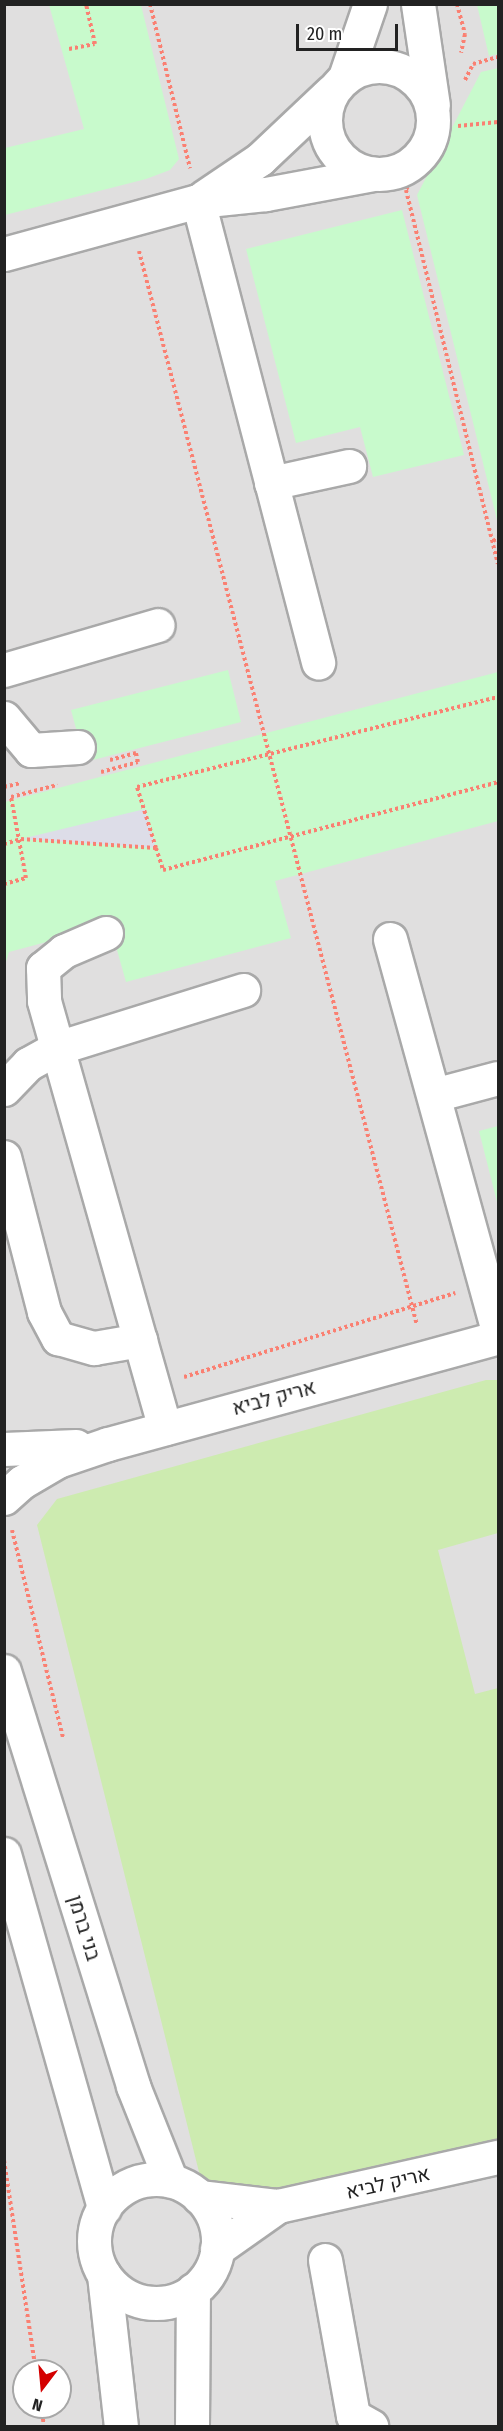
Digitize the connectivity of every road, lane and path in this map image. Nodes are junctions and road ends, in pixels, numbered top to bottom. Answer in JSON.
{"nodes":[{"id":1,"x":86,"y":4,"type":"edge"},
{"id":2,"x":150,"y":4,"type":"edge"},
{"id":3,"x":370,"y":4,"type":"edge"},
{"id":4,"x":418,"y":4,"type":"edge"},
{"id":5,"x":69,"y":49,"type":"dead end"},
{"id":6,"x":498,"y":57,"type":"edge"},
{"id":7,"x":339,"y":84,"type":"junction"},
{"id":8,"x":462,"y":88,"type":"dead end"},
{"id":9,"x":434,"y":109,"type":"junction"},
{"id":10,"x":498,"y":122,"type":"edge"},
{"id":11,"x":373,"y":174,"type":"junction"},
{"id":12,"x":198,"y":201,"type":"junction"},
{"id":13,"x":131,"y":220,"type":"junction"},
{"id":14,"x":4,"y":255,"type":"edge"},
{"id":15,"x":349,"y":466,"type":"dead end"},
{"id":16,"x":271,"y":483,"type":"junction"},
{"id":17,"x":498,"y":538,"type":"edge"},
{"id":18,"x":493,"y":541,"type":"junction"},
{"id":19,"x":498,"y":564,"type":"edge"},
{"id":20,"x":158,"y":625,"type":"dead end"},
{"id":21,"x":318,"y":663,"type":"dead end"},
{"id":22,"x":4,"y":670,"type":"edge"},
{"id":23,"x":498,"y":697,"type":"edge"},
{"id":24,"x":4,"y":718,"type":"edge"},
{"id":25,"x":78,"y":747,"type":"dead end"},
{"id":26,"x":271,"y":754,"type":"junction"},
{"id":27,"x":498,"y":782,"type":"edge"},
{"id":28,"x":292,"y":836,"type":"junction"},
{"id":29,"x":21,"y":839,"type":"junction"},
{"id":30,"x":4,"y":844,"type":"edge"},
{"id":31,"x":156,"y":848,"type":"junction"},
{"id":32,"x":4,"y":884,"type":"edge"},
{"id":33,"x":106,"y":933,"type":"dead end"},
{"id":34,"x":390,"y":939,"type":"dead end"},
{"id":35,"x":243,"y":990,"type":"dead end"},
{"id":36,"x":57,"y":1048,"type":"junction"},
{"id":37,"x":498,"y":1078,"type":"edge"},
{"id":38,"x":4,"y":1089,"type":"edge"},
{"id":39,"x":434,"y":1095,"type":"junction"},
{"id":40,"x":4,"y":1157,"type":"edge"},
{"id":41,"x":486,"y":1283,"type":"junction"},
{"id":42,"x":412,"y":1307,"type":"junction"},
{"id":43,"x":498,"y":1330,"type":"edge"},
{"id":44,"x":498,"y":1336,"type":"edge"},
{"id":45,"x":140,"y":1340,"type":"junction"},
{"id":46,"x":498,"y":1348,"type":"edge"},
{"id":47,"x":433,"y":1355,"type":"junction"},
{"id":48,"x":153,"y":1387,"type":"junction"},
{"id":49,"x":165,"y":1428,"type":"junction"},
{"id":50,"x":108,"y":1444,"type":"junction"},
{"id":51,"x":4,"y":1449,"type":"edge"},
{"id":52,"x":4,"y":1498,"type":"edge"},
{"id":53,"x":4,"y":1671,"type":"edge"},
{"id":54,"x":4,"y":1854,"type":"edge"},
{"id":55,"x":498,"y":2157,"type":"edge"},
{"id":56,"x":4,"y":2160,"type":"edge"},
{"id":57,"x":171,"y":2181,"type":"junction"},
{"id":58,"x":199,"y":2197,"type":"junction"},
{"id":59,"x":278,"y":2206,"type":"junction"},
{"id":60,"x":104,"y":2208,"type":"junction"},
{"id":61,"x":217,"y":2249,"type":"junction"},
{"id":62,"x":325,"y":2260,"type":"dead end"},
{"id":63,"x":104,"y":2275,"type":"junction"},
{"id":64,"x":193,"y":2290,"type":"junction"},
{"id":65,"x":34,"y":2359,"type":"edge"},
{"id":66,"x":121,"y":2427,"type":"edge"},
{"id":67,"x":192,"y":2427,"type":"edge"},
{"id":68,"x":371,"y":2427,"type":"edge"}],
"edges":[{"from":1,"to":5,"type":"path"},
{"from":2,"to":12,"type":"path"},
{"from":3,"to":7,"type":"street"},
{"from":4,"to":9,"type":"street"},
{"from":6,"to":8,"type":"path"},
{"from":7,"to":9,"type":"street"},
{"from":7,"to":11,"type":"street"},
{"from":7,"to":12,"type":"street"},
{"from":9,"to":11,"type":"street"},
{"from":10,"to":18,"type":"path"},
{"from":11,"to":12,"type":"street"},
{"from":12,"to":13,"type":"street"},
{"from":12,"to":16,"type":"street"},
{"from":13,"to":14,"type":"street"},
{"from":13,"to":26,"type":"path"},
{"from":15,"to":16,"type":"street"},
{"from":16,"to":21,"type":"street"},
{"from":17,"to":18,"type":"path"},
{"from":18,"to":19,"type":"path"},
{"from":20,"to":22,"type":"street"},
{"from":23,"to":26,"type":"path"},
{"from":24,"to":25,"type":"street"},
{"from":26,"to":28,"type":"path"},
{"from":26,"to":31,"type":"path"},
{"from":27,"to":28,"type":"path"},
{"from":28,"to":31,"type":"path"},
{"from":28,"to":42,"type":"path"},
{"from":29,"to":30,"type":"path"},
{"from":29,"to":31,"type":"path"},
{"from":29,"to":32,"type":"path"},
{"from":33,"to":36,"type":"street"},
{"from":34,"to":39,"type":"street"},
{"from":35,"to":36,"type":"street"},
{"from":36,"to":38,"type":"street"},
{"from":36,"to":45,"type":"street"},
{"from":37,"to":39,"type":"street"},
{"from":39,"to":41,"type":"street"},
{"from":40,"to":45,"type":"street"},
{"from":41,"to":42,"type":"path"},
{"from":41,"to":43,"type":"street"},
{"from":42,"to":47,"type":"path"},
{"from":42,"to":48,"type":"path"},
{"from":44,"to":47,"type":"street","name":"אריק לביא"},
{"from":45,"to":48,"type":"street"},
{"from":46,"to":47,"type":"street","name":"אריק לביא"},
{"from":47,"to":49,"type":"street","name":"אריק לביא"},
{"from":48,"to":49,"type":"street"},
{"from":49,"to":50,"type":"street","name":"אריק לביא"},
{"from":50,"to":51,"type":"street","name":"אריק לביא"},
{"from":50,"to":52,"type":"street","name":"אריק לביא"},
{"from":53,"to":57,"type":"street","name":"בני ברמן"},
{"from":54,"to":60,"type":"street"},
{"from":55,"to":59,"type":"street","name":"אריק לביא"},
{"from":56,"to":65,"type":"path"},
{"from":57,"to":58,"type":"street"},
{"from":57,"to":60,"type":"street"},
{"from":58,"to":59,"type":"street","name":"אריק לביא"},
{"from":58,"to":61,"type":"street"},
{"from":59,"to":61,"type":"street","name":"אריק לביא"},
{"from":60,"to":63,"type":"street"},
{"from":61,"to":64,"type":"street"},
{"from":62,"to":68,"type":"street"},
{"from":63,"to":64,"type":"street"},
{"from":63,"to":66,"type":"street"},
{"from":64,"to":67,"type":"street"}]}
